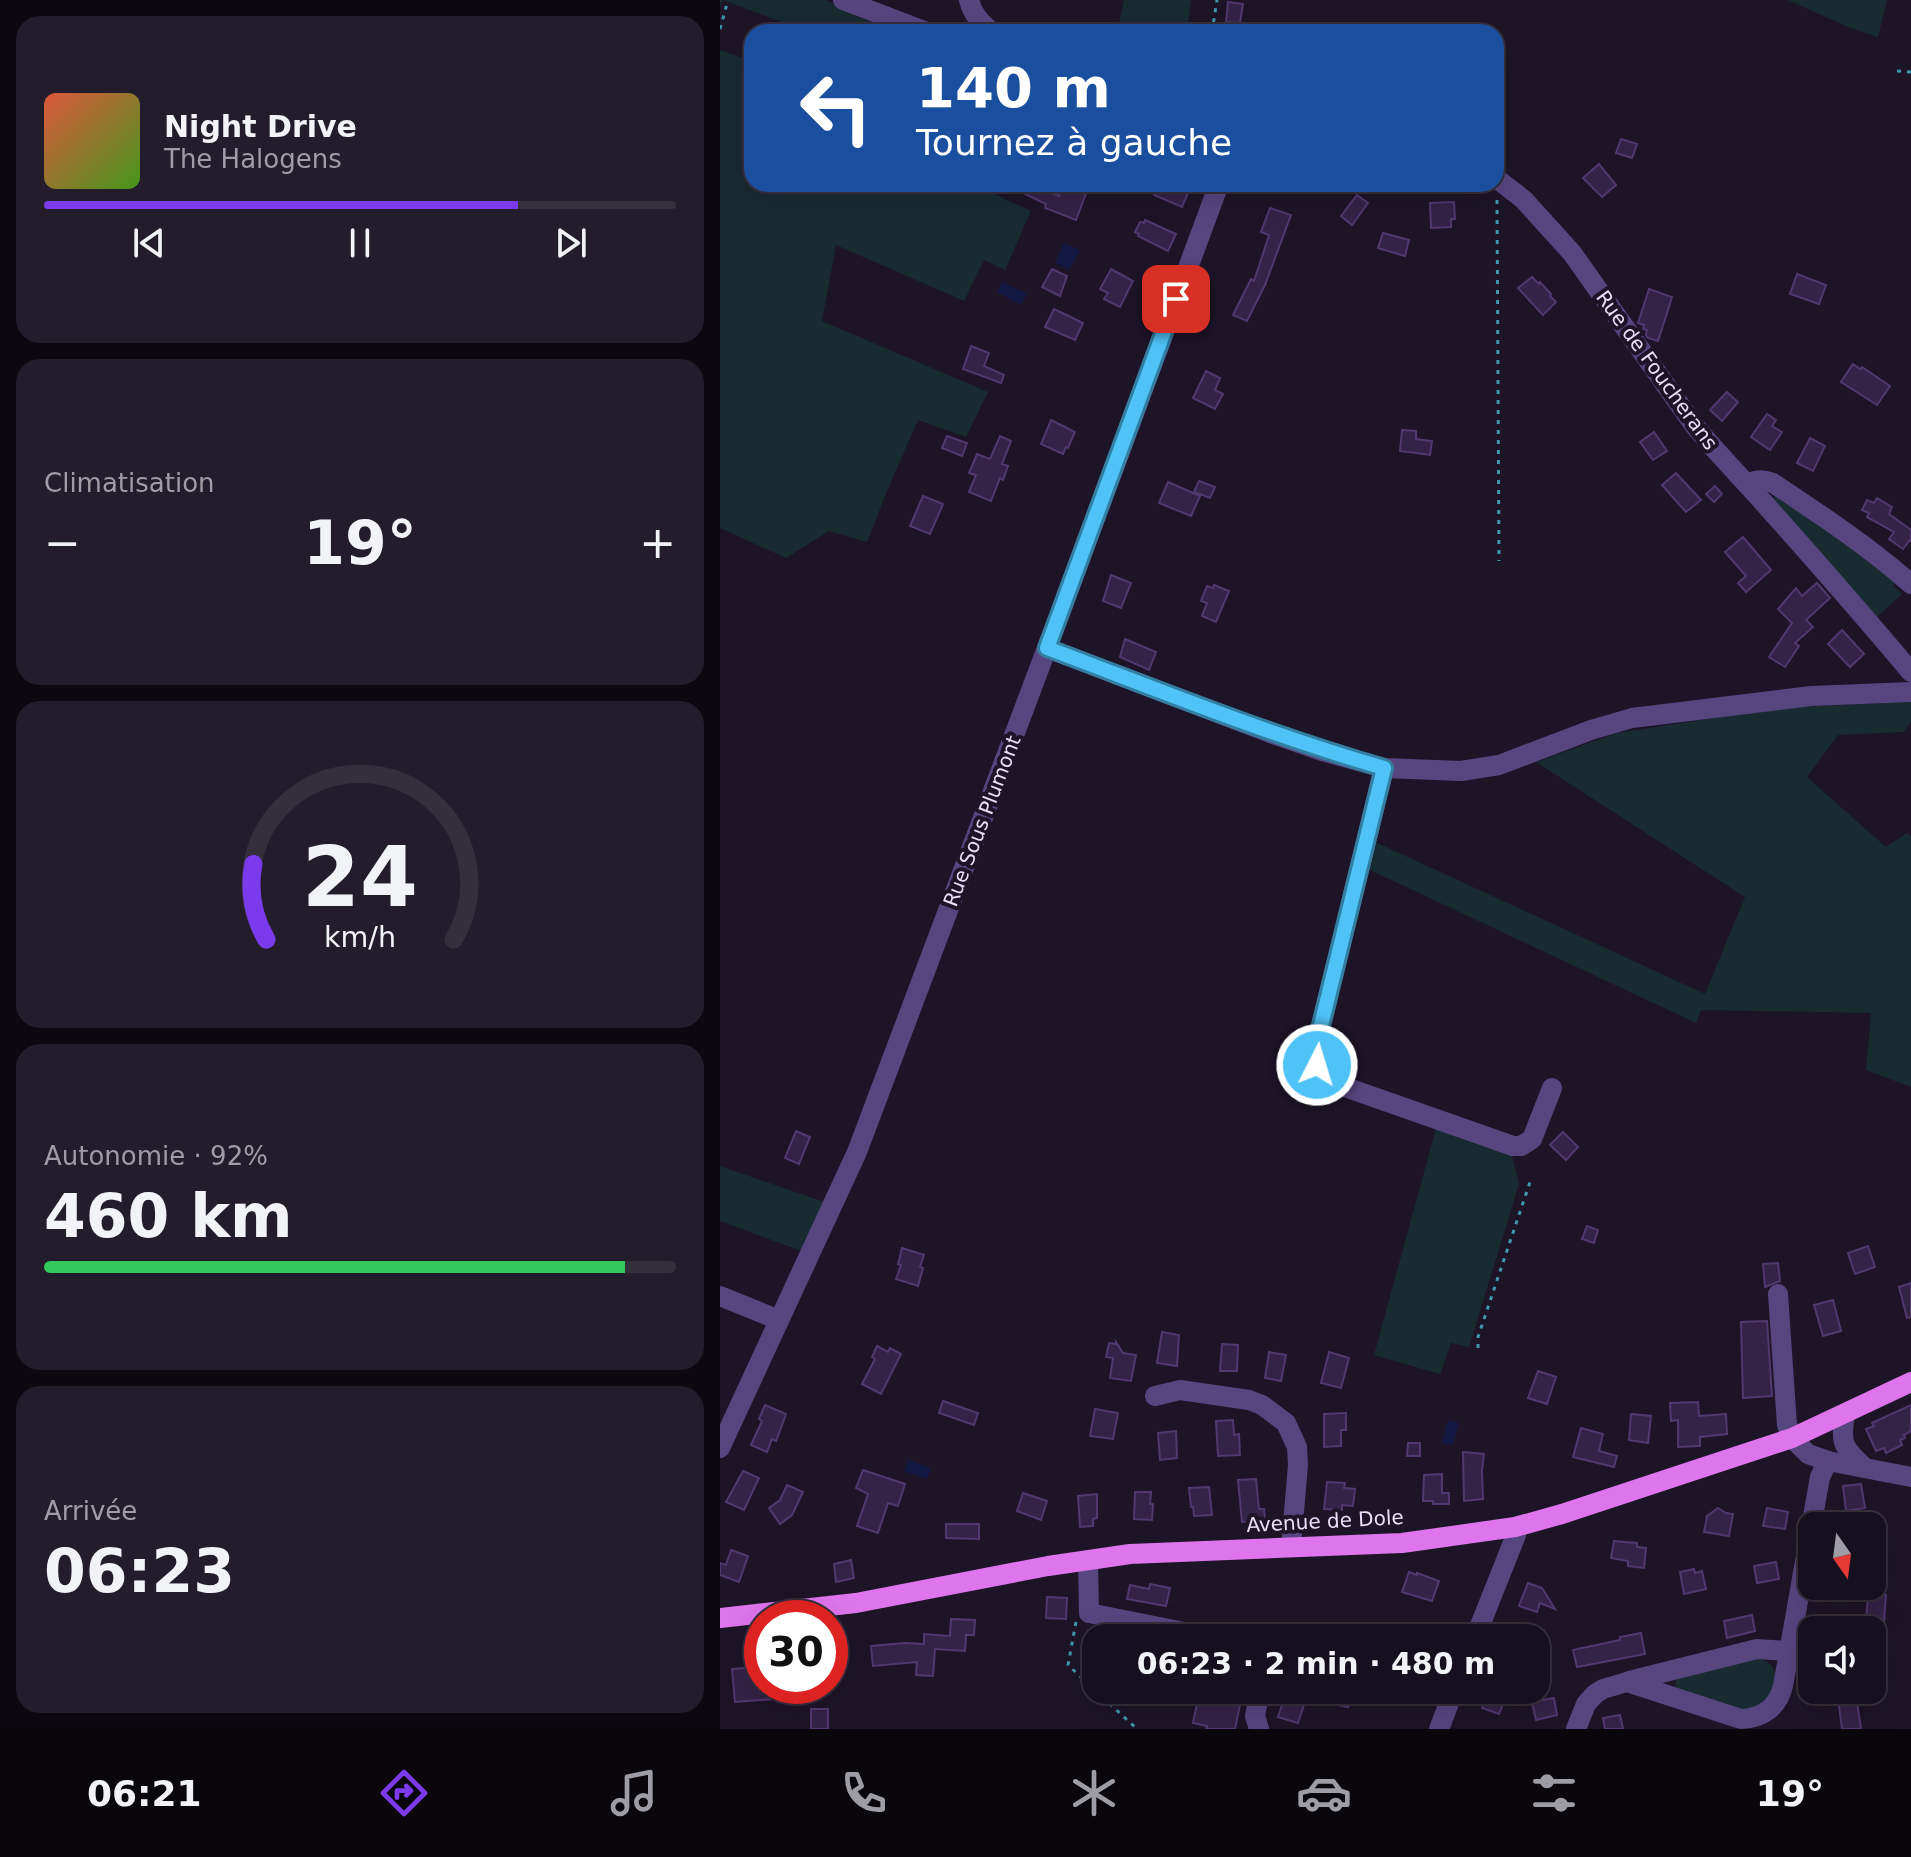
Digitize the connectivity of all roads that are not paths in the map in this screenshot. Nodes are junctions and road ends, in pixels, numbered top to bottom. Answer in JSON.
{"nodes":[{"id":1,"x":843,"y":0,"type":"edge"},
{"id":2,"x":969,"y":0,"type":"edge"},
{"id":3,"x":906,"y":24,"type":"edge"},
{"id":4,"x":983,"y":24,"type":"edge"},
{"id":5,"x":1504,"y":185,"type":"edge"},
{"id":6,"x":1216,"y":192,"type":"edge"},
{"id":7,"x":1748,"y":485,"type":"junction"},
{"id":8,"x":1911,"y":584,"type":"edge"},
{"id":9,"x":1047,"y":648,"type":"junction"},
{"id":10,"x":1911,"y":672,"type":"edge"},
{"id":11,"x":1911,"y":692,"type":"edge"},
{"id":12,"x":1384,"y":768,"type":"junction"},
{"id":13,"x":1552,"y":1088,"type":"dead end"},
{"id":14,"x":1778,"y":1294,"type":"dead end"},
{"id":15,"x":720,"y":1296,"type":"edge"},
{"id":16,"x":779,"y":1320,"type":"junction"},
{"id":17,"x":1911,"y":1382,"type":"edge"},
{"id":18,"x":1155,"y":1396,"type":"dead end"},
{"id":19,"x":1845,"y":1414,"type":"junction"},
{"id":20,"x":1792,"y":1438,"type":"junction"},
{"id":21,"x":720,"y":1448,"type":"edge"},
{"id":22,"x":1828,"y":1461,"type":"junction"},
{"id":23,"x":1865,"y":1468,"type":"junction"},
{"id":24,"x":1911,"y":1477,"type":"edge"},
{"id":25,"x":1515,"y":1527,"type":"junction"},
{"id":26,"x":1291,"y":1547,"type":"junction"},
{"id":27,"x":1088,"y":1560,"type":"junction"},
{"id":28,"x":720,"y":1618,"type":"edge"},
{"id":29,"x":1144,"y":1624,"type":"edge"},
{"id":30,"x":1481,"y":1624,"type":"edge"},
{"id":31,"x":1789,"y":1651,"type":"junction"},
{"id":32,"x":1627,"y":1682,"type":"junction"},
{"id":33,"x":1257,"y":1704,"type":"edge"},
{"id":34,"x":1449,"y":1704,"type":"edge"},
{"id":35,"x":1259,"y":1729,"type":"edge"},
{"id":36,"x":1439,"y":1729,"type":"edge"},
{"id":37,"x":1576,"y":1729,"type":"edge"}],
"edges":[{"from":1,"to":3,"type":"street"},
{"from":2,"to":4,"type":"street"},
{"from":5,"to":7,"type":"street","name":"Rue de Foucherans"},
{"from":6,"to":9,"type":"street","name":"Rue Sous Plumont"},
{"from":7,"to":8,"type":"street"},
{"from":7,"to":10,"type":"street","name":"Rue de Foucherans"},
{"from":9,"to":12,"type":"street"},
{"from":9,"to":16,"type":"street","name":"Rue Sous Plumont"},
{"from":11,"to":12,"type":"street"},
{"from":12,"to":13,"type":"street"},
{"from":14,"to":20,"type":"street"},
{"from":15,"to":16,"type":"street"},
{"from":16,"to":21,"type":"street","name":"Rue Sous Plumont"},
{"from":17,"to":19,"type":"main road","name":"Avenue de Dole"},
{"from":18,"to":26,"type":"street"},
{"from":19,"to":20,"type":"main road","name":"Avenue de Dole"},
{"from":19,"to":23,"type":"street"},
{"from":20,"to":22,"type":"street"},
{"from":20,"to":25,"type":"main road","name":"Avenue de Dole"},
{"from":22,"to":23,"type":"street"},
{"from":22,"to":31,"type":"street"},
{"from":23,"to":24,"type":"street"},
{"from":25,"to":26,"type":"main road","name":"Avenue de Dole"},
{"from":25,"to":30,"type":"street"},
{"from":26,"to":27,"type":"main road","name":"Avenue de Dole"},
{"from":27,"to":28,"type":"main road","name":"Avenue de Dole"},
{"from":27,"to":29,"type":"street"},
{"from":31,"to":32,"type":"street"},
{"from":31,"to":32,"type":"street"},
{"from":32,"to":37,"type":"street"},
{"from":33,"to":35,"type":"street"},
{"from":34,"to":36,"type":"street"}]}
